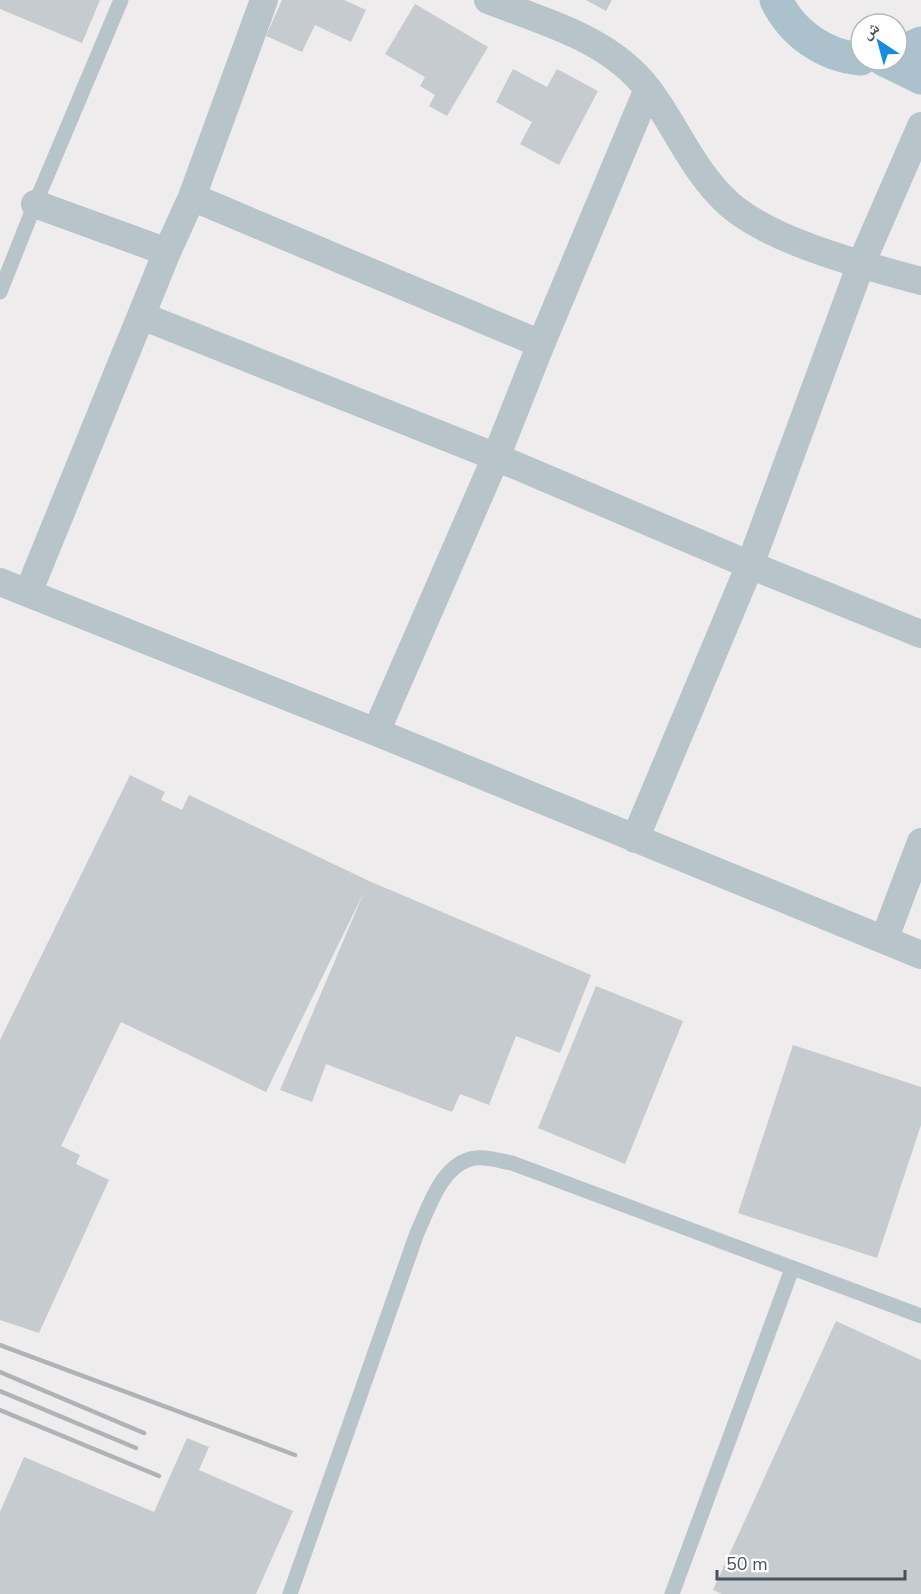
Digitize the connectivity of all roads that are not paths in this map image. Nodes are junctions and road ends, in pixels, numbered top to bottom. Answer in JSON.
{"nodes":[{"id":1,"x":121,"y":0,"type":"edge"},
{"id":2,"x":264,"y":0,"type":"edge"},
{"id":3,"x":488,"y":0,"type":"edge"},
{"id":4,"x":776,"y":0,"type":"edge"},
{"id":5,"x":849,"y":56,"type":"edge"},
{"id":6,"x":648,"y":89,"type":"junction"},
{"id":7,"x":921,"y":126,"type":"edge"},
{"id":8,"x":192,"y":196,"type":"junction"},
{"id":9,"x":35,"y":204,"type":"junction"},
{"id":10,"x":167,"y":252,"type":"junction"},
{"id":11,"x":861,"y":264,"type":"junction"},
{"id":12,"x":921,"y":281,"type":"edge"},
{"id":13,"x":0,"y":292,"type":"edge"},
{"id":14,"x":142,"y":316,"type":"junction"},
{"id":15,"x":541,"y":344,"type":"junction"},
{"id":16,"x":496,"y":457,"type":"junction"},
{"id":17,"x":750,"y":565,"type":"junction"},
{"id":18,"x":0,"y":582,"type":"edge"},
{"id":19,"x":28,"y":593,"type":"junction"},
{"id":20,"x":921,"y":634,"type":"edge"},
{"id":21,"x":376,"y":732,"type":"junction"},
{"id":22,"x":635,"y":839,"type":"junction"},
{"id":23,"x":921,"y":842,"type":"edge"},
{"id":24,"x":884,"y":940,"type":"junction"},
{"id":25,"x":921,"y":955,"type":"edge"},
{"id":26,"x":792,"y":1269,"type":"junction"},
{"id":27,"x":921,"y":1316,"type":"edge"},
{"id":28,"x":290,"y":1594,"type":"edge"},
{"id":29,"x":672,"y":1594,"type":"edge"}],
"edges":[{"from":1,"to":9,"type":"lane"},
{"from":2,"to":8,"type":"street"},
{"from":3,"to":6,"type":"street"},
{"from":4,"to":5,"type":"main road"},
{"from":6,"to":11,"type":"street"},
{"from":6,"to":15,"type":"street"},
{"from":7,"to":11,"type":"street"},
{"from":8,"to":10,"type":"street"},
{"from":8,"to":15,"type":"street"},
{"from":9,"to":10,"type":"street"},
{"from":9,"to":13,"type":"lane"},
{"from":10,"to":14,"type":"street"},
{"from":11,"to":12,"type":"street"},
{"from":11,"to":17,"type":"street"},
{"from":14,"to":16,"type":"street"},
{"from":14,"to":19,"type":"street"},
{"from":15,"to":16,"type":"street"},
{"from":16,"to":17,"type":"street"},
{"from":16,"to":21,"type":"street"},
{"from":17,"to":20,"type":"street"},
{"from":17,"to":22,"type":"street"},
{"from":18,"to":19,"type":"street"},
{"from":19,"to":21,"type":"street"},
{"from":21,"to":22,"type":"street"},
{"from":22,"to":24,"type":"street"},
{"from":23,"to":24,"type":"street"},
{"from":24,"to":25,"type":"street"},
{"from":26,"to":27,"type":"lane"},
{"from":26,"to":28,"type":"lane"},
{"from":26,"to":29,"type":"lane"}]}
